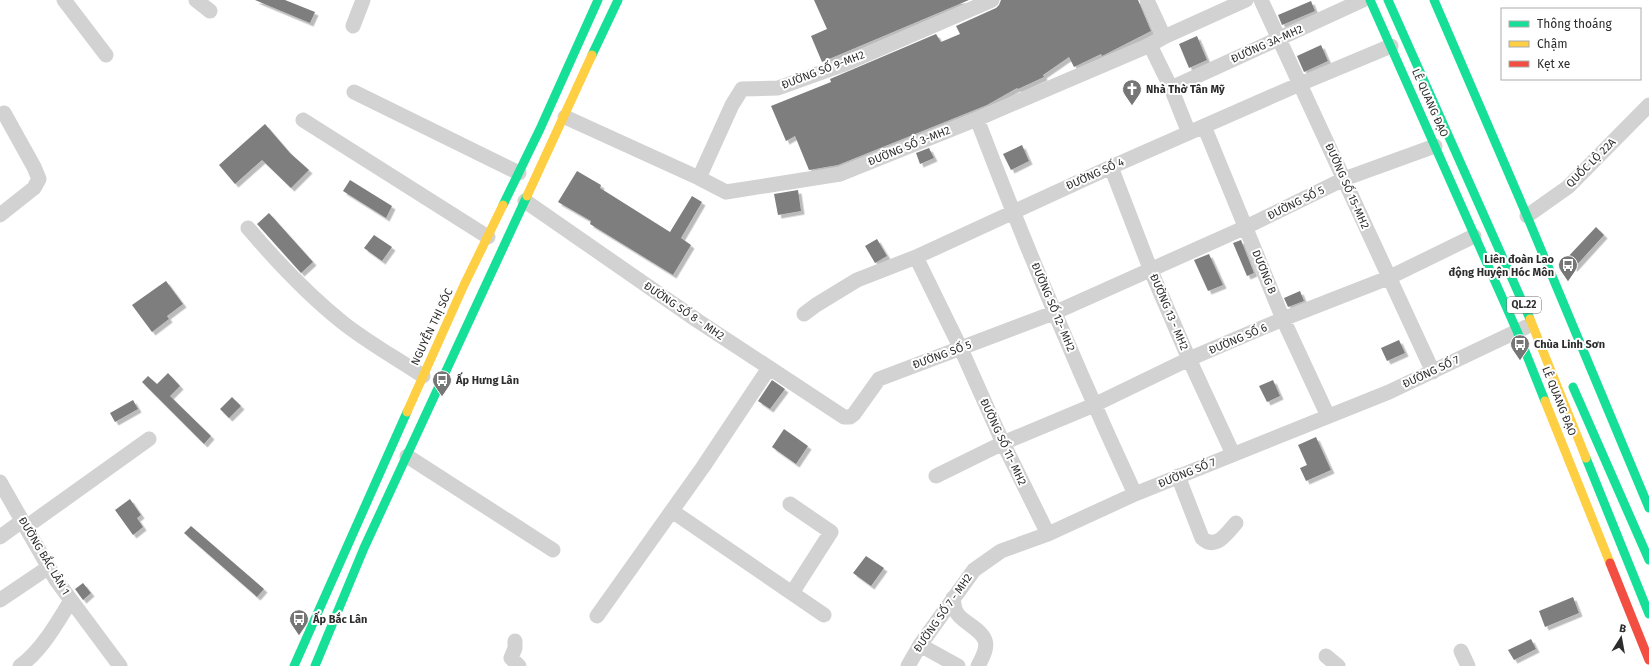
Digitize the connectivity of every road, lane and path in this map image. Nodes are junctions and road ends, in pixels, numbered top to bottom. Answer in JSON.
{"nodes":[{"id":1,"x":64,"y":0,"type":"edge"},
{"id":2,"x":196,"y":0,"type":"edge"},
{"id":3,"x":363,"y":0,"type":"edge"},
{"id":4,"x":598,"y":0,"type":"edge"},
{"id":5,"x":618,"y":0,"type":"edge"},
{"id":6,"x":992,"y":0,"type":"edge"},
{"id":7,"x":1147,"y":0,"type":"edge"},
{"id":8,"x":1246,"y":0,"type":"edge"},
{"id":9,"x":1261,"y":0,"type":"edge"},
{"id":10,"x":1363,"y":0,"type":"edge"},
{"id":11,"x":1370,"y":0,"type":"edge"},
{"id":12,"x":1388,"y":0,"type":"edge"},
{"id":13,"x":1434,"y":0,"type":"edge"},
{"id":14,"x":210,"y":11,"type":"dead end"},
{"id":15,"x":353,"y":26,"type":"dead end"},
{"id":16,"x":1164,"y":37,"type":"junction"},
{"id":17,"x":1278,"y":38,"type":"junction"},
{"id":18,"x":1150,"y":45,"type":"junction"},
{"id":19,"x":1392,"y":46,"type":"junction"},
{"id":20,"x":106,"y":55,"type":"dead end"},
{"id":21,"x":1300,"y":84,"type":"junction"},
{"id":22,"x":1170,"y":88,"type":"junction"},
{"id":23,"x":354,"y":92,"type":"dead end"},
{"id":24,"x":1649,"y":104,"type":"edge"},
{"id":25,"x":4,"y":114,"type":"dead end"},
{"id":26,"x":565,"y":117,"type":"junction"},
{"id":27,"x":977,"y":118,"type":"junction"},
{"id":28,"x":303,"y":120,"type":"dead end"},
{"id":29,"x":1204,"y":126,"type":"junction"},
{"id":30,"x":1189,"y":133,"type":"junction"},
{"id":31,"x":1436,"y":146,"type":"junction"},
{"id":32,"x":1111,"y":167,"type":"junction"},
{"id":33,"x":519,"y":172,"type":"junction"},
{"id":34,"x":699,"y":178,"type":"junction"},
{"id":35,"x":1344,"y":179,"type":"junction"},
{"id":36,"x":526,"y":201,"type":"junction"},
{"id":37,"x":1012,"y":211,"type":"junction"},
{"id":38,"x":0,"y":215,"type":"edge"},
{"id":39,"x":1527,"y":216,"type":"junction"},
{"id":40,"x":1246,"y":227,"type":"junction"},
{"id":41,"x":248,"y":228,"type":"dead end"},
{"id":42,"x":1474,"y":236,"type":"junction"},
{"id":43,"x":488,"y":237,"type":"junction"},
{"id":44,"x":916,"y":257,"type":"junction"},
{"id":45,"x":1151,"y":271,"type":"junction"},
{"id":46,"x":1388,"y":278,"type":"junction"},
{"id":47,"x":1056,"y":312,"type":"junction"},
{"id":48,"x":804,"y":314,"type":"dead end"},
{"id":49,"x":1283,"y":320,"type":"junction"},
{"id":50,"x":1532,"y":323,"type":"junction"},
{"id":51,"x":1517,"y":331,"type":"junction"},
{"id":52,"x":961,"y":349,"type":"junction"},
{"id":53,"x":1189,"y":359,"type":"junction"},
{"id":54,"x":769,"y":368,"type":"junction"},
{"id":55,"x":1432,"y":372,"type":"junction"},
{"id":56,"x":423,"y":376,"type":"junction"},
{"id":57,"x":1570,"y":378,"type":"dead end"},
{"id":58,"x":1094,"y":405,"type":"junction"},
{"id":59,"x":1328,"y":416,"type":"junction"},
{"id":60,"x":844,"y":417,"type":"joint"},
{"id":61,"x":149,"y":439,"type":"dead end"},
{"id":62,"x":1002,"y":443,"type":"junction"},
{"id":63,"x":1233,"y":454,"type":"junction"},
{"id":64,"x":407,"y":456,"type":"junction"},
{"id":65,"x":936,"y":476,"type":"dead end"},
{"id":66,"x":1178,"y":476,"type":"junction"},
{"id":67,"x":0,"y":482,"type":"edge"},
{"id":68,"x":1135,"y":494,"type":"junction"},
{"id":69,"x":790,"y":504,"type":"dead end"},
{"id":70,"x":1649,"y":508,"type":"edge"},
{"id":71,"x":672,"y":511,"type":"junction"},
{"id":72,"x":1236,"y":523,"type":"dead end"},
{"id":73,"x":24,"y":524,"type":"junction"},
{"id":74,"x":1048,"y":534,"type":"junction"},
{"id":75,"x":0,"y":537,"type":"edge"},
{"id":76,"x":350,"y":539,"type":"junction"},
{"id":77,"x":364,"y":548,"type":"junction"},
{"id":78,"x":553,"y":550,"type":"dead end"},
{"id":79,"x":1649,"y":560,"type":"edge"},
{"id":80,"x":48,"y":567,"type":"junction"},
{"id":81,"x":792,"y":593,"type":"junction"},
{"id":82,"x":953,"y":598,"type":"junction"},
{"id":83,"x":0,"y":600,"type":"edge"},
{"id":84,"x":71,"y":600,"type":"junction"},
{"id":85,"x":1649,"y":614,"type":"edge"},
{"id":86,"x":824,"y":615,"type":"dead end"},
{"id":87,"x":597,"y":616,"type":"dead end"},
{"id":88,"x":515,"y":641,"type":"dead end"},
{"id":89,"x":920,"y":645,"type":"junction"},
{"id":90,"x":1461,"y":651,"type":"dead end"},
{"id":91,"x":1326,"y":656,"type":"dead end"},
{"id":92,"x":1649,"y":660,"type":"edge"},
{"id":93,"x":20,"y":666,"type":"edge"},
{"id":94,"x":120,"y":666,"type":"edge"},
{"id":95,"x":294,"y":666,"type":"edge"},
{"id":96,"x":315,"y":666,"type":"edge"},
{"id":97,"x":519,"y":666,"type":"edge"},
{"id":98,"x":908,"y":666,"type":"edge"},
{"id":99,"x":958,"y":666,"type":"edge"},
{"id":100,"x":978,"y":666,"type":"edge"},
{"id":101,"x":1338,"y":666,"type":"edge"},
{"id":102,"x":1468,"y":666,"type":"edge"}],
"edges":[{"from":1,"to":20,"type":"street"},
{"from":2,"to":14,"type":"street"},
{"from":3,"to":15,"type":"street"},
{"from":4,"to":33,"type":"main road","name":"NGUYỄN THỊ SÓC"},
{"from":5,"to":26,"type":"main road"},
{"from":6,"to":34,"type":"street","name":"ĐƯỜNG SỐ 9-MH2"},
{"from":7,"to":16,"type":"street"},
{"from":8,"to":16,"type":"street","name":"ĐƯỜNG SỐ 3-MH2"},
{"from":9,"to":17,"type":"street","name":"ĐƯỜNG SỐ 15-MH2"},
{"from":10,"to":17,"type":"street","name":"ĐƯỜNG 3A-MH2"},
{"from":11,"to":19,"type":"main road","name":"LÊ QUANG ĐẠO","number":"QL.22"},
{"from":12,"to":50,"type":"main road","name":"LÊ QUANG ĐẠO","number":"QL.22"},
{"from":13,"to":39,"type":"main road"},
{"from":16,"to":18,"type":"street","name":"ĐƯỜNG SỐ 3-MH2"},
{"from":17,"to":21,"type":"street","name":"ĐƯỜNG SỐ 15-MH2"},
{"from":17,"to":22,"type":"street","name":"ĐƯỜNG 3A-MH2"},
{"from":18,"to":22,"type":"street"},
{"from":18,"to":27,"type":"street","name":"ĐƯỜNG SỐ 3-MH2"},
{"from":19,"to":21,"type":"street","name":"ĐƯỜNG SỐ 4"},
{"from":19,"to":31,"type":"main road","name":"LÊ QUANG ĐẠO","number":"QL.22"},
{"from":21,"to":29,"type":"street","name":"ĐƯỜNG SỐ 4"},
{"from":21,"to":35,"type":"street","name":"ĐƯỜNG SỐ 15-MH2"},
{"from":22,"to":30,"type":"street"},
{"from":23,"to":33,"type":"street"},
{"from":24,"to":39,"type":"street","name":"QUỐC LỘ 22A"},
{"from":25,"to":38,"type":"street"},
{"from":26,"to":34,"type":"street","name":"ĐƯỜNG SỐ 3-MH2"},
{"from":26,"to":36,"type":"main road"},
{"from":27,"to":34,"type":"street","name":"ĐƯỜNG SỐ 3-MH2"},
{"from":27,"to":37,"type":"street","name":"ĐƯỜNG SỐ 12- MH2"},
{"from":28,"to":43,"type":"street"},
{"from":29,"to":30,"type":"street","name":"ĐƯỜNG SỐ 4"},
{"from":29,"to":40,"type":"street","name":"DƯƠNG B"},
{"from":30,"to":32,"type":"street","name":"ĐƯỜNG SỐ 4"},
{"from":31,"to":35,"type":"street","name":"ĐƯỜNG SỐ 5"},
{"from":31,"to":42,"type":"main road","name":"LÊ QUANG ĐẠO","number":"QL.22"},
{"from":32,"to":37,"type":"street","name":"ĐƯỜNG SỐ 4"},
{"from":32,"to":45,"type":"street","name":"ĐƯỜNG 13 - MH2"},
{"from":33,"to":43,"type":"main road","name":"NGUYỄN THỊ SÓC"},
{"from":35,"to":40,"type":"street","name":"ĐƯỜNG SỐ 5"},
{"from":35,"to":46,"type":"street","name":"ĐƯỜNG SỐ 15-MH2"},
{"from":36,"to":54,"type":"street","name":"ĐƯỜNG SỐ 8 - MH2"},
{"from":36,"to":64,"type":"main road"},
{"from":37,"to":44,"type":"street","name":"ĐƯỜNG SỐ 4"},
{"from":37,"to":47,"type":"street","name":"ĐƯỜNG SỐ 12- MH2"},
{"from":39,"to":70,"type":"main road"},
{"from":40,"to":45,"type":"street","name":"ĐƯỜNG SỐ 5"},
{"from":40,"to":49,"type":"street","name":"DƯƠNG B"},
{"from":41,"to":56,"type":"street"},
{"from":42,"to":46,"type":"street","name":"ĐƯỜNG SỐ 6"},
{"from":42,"to":51,"type":"main road","name":"LÊ QUANG ĐẠO","number":"QL.22"},
{"from":43,"to":56,"type":"main road","name":"NGUYỄN THỊ SÓC"},
{"from":44,"to":48,"type":"street","name":"ĐƯỜNG SỐ 4"},
{"from":44,"to":52,"type":"street"},
{"from":45,"to":47,"type":"street","name":"ĐƯỜNG SỐ 5"},
{"from":45,"to":53,"type":"street","name":"ĐƯỜNG 13 - MH2"},
{"from":46,"to":49,"type":"street","name":"ĐƯỜNG SỐ 6"},
{"from":46,"to":55,"type":"street","name":"ĐƯỜNG SỐ 15-MH2"},
{"from":47,"to":52,"type":"street","name":"ĐƯỜNG SỐ 5"},
{"from":47,"to":58,"type":"street","name":"ĐƯỜNG SỐ 12- MH2"},
{"from":49,"to":53,"type":"street","name":"ĐƯỜNG SỐ 6"},
{"from":49,"to":59,"type":"street","name":"DƯƠNG B"},
{"from":50,"to":51,"type":"street","name":"ĐƯỜNG SỐ 7"},
{"from":50,"to":85,"type":"main road","name":"LÊ QUANG ĐẠO","number":"QL.22"},
{"from":51,"to":55,"type":"street","name":"ĐƯỜNG SỐ 7"},
{"from":51,"to":92,"type":"main road","name":"LÊ QUANG ĐẠO","number":"QL.22"},
{"from":52,"to":60,"type":"street","name":"ĐƯỜNG SỐ 5"},
{"from":52,"to":62,"type":"street","name":"ĐƯỜNG SỐ 11- MH2"},
{"from":53,"to":58,"type":"street","name":"ĐƯỜNG SỐ 6"},
{"from":53,"to":63,"type":"street","name":"ĐƯỜNG 13 - MH2"},
{"from":54,"to":60,"type":"street","name":"ĐƯỜNG SỐ 8 - MH2"},
{"from":54,"to":71,"type":"street"},
{"from":55,"to":59,"type":"street","name":"ĐƯỜNG SỐ 7"},
{"from":56,"to":76,"type":"main road","name":"NGUYỄN THỊ SÓC"},
{"from":57,"to":79,"type":"main road","name":"LÊ QUANG ĐẠO"},
{"from":58,"to":62,"type":"street","name":"ĐƯỜNG SỐ 6"},
{"from":58,"to":68,"type":"street","name":"ĐƯỜNG SỐ 12- MH2"},
{"from":59,"to":63,"type":"street","name":"ĐƯỜNG SỐ 7"},
{"from":61,"to":73,"type":"street"},
{"from":62,"to":65,"type":"street","name":"ĐƯỜNG SỐ 6"},
{"from":62,"to":74,"type":"street","name":"ĐƯỜNG SỐ 11- MH2"},
{"from":63,"to":66,"type":"street","name":"ĐƯỜNG SỐ 7"},
{"from":64,"to":77,"type":"main road"},
{"from":64,"to":78,"type":"street"},
{"from":66,"to":68,"type":"street","name":"ĐƯỜNG SỐ 7"},
{"from":66,"to":72,"type":"street"},
{"from":67,"to":73,"type":"street","name":"ĐƯỜNG BẮC LÂN 1"},
{"from":68,"to":74,"type":"street","name":"ĐƯỜNG SỐ 7"},
{"from":69,"to":81,"type":"street"},
{"from":71,"to":81,"type":"street"},
{"from":71,"to":87,"type":"street"},
{"from":73,"to":75,"type":"street"},
{"from":73,"to":80,"type":"street","name":"ĐƯỜNG BẮC LÂN 1"},
{"from":74,"to":82,"type":"street","name":"ĐƯỜNG SỐ 7 - MH2"},
{"from":76,"to":77,"type":"street"},
{"from":76,"to":95,"type":"main road","name":"NGUYỄN THỊ SÓC"},
{"from":77,"to":96,"type":"main road"},
{"from":80,"to":83,"type":"street"},
{"from":80,"to":84,"type":"street","name":"ĐƯỜNG BẮC LÂN 1"},
{"from":81,"to":86,"type":"street"},
{"from":82,"to":89,"type":"street","name":"ĐƯỜNG SỐ 7 - MH2"},
{"from":82,"to":100,"type":"street"},
{"from":84,"to":93,"type":"street"},
{"from":84,"to":94,"type":"street","name":"ĐƯỜNG BẮC LÂN 1"},
{"from":88,"to":97,"type":"street"},
{"from":89,"to":98,"type":"street","name":"ĐƯỜNG SỐ 7 - MH2"},
{"from":89,"to":99,"type":"street"},
{"from":90,"to":102,"type":"street"},
{"from":91,"to":101,"type":"street"}]}
